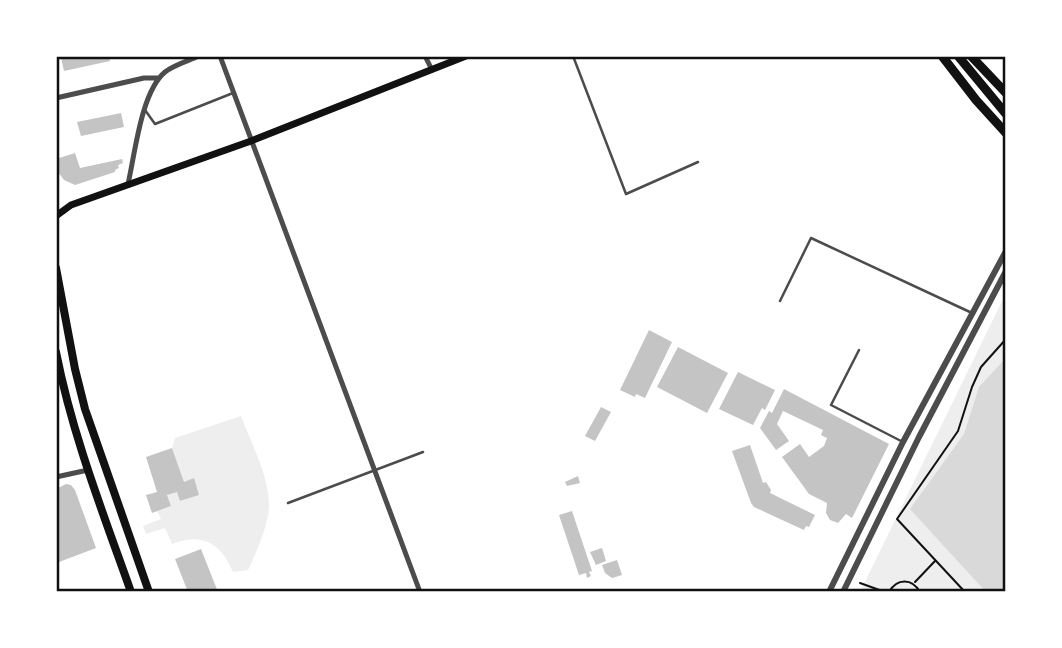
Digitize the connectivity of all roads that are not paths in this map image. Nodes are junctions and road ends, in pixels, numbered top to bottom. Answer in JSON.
{"nodes":[{"id":1,"x":199,"y":56,"type":"edge"},
{"id":2,"x":220,"y":56,"type":"edge"},
{"id":3,"x":425,"y":56,"type":"edge"},
{"id":4,"x":466,"y":56,"type":"edge"},
{"id":5,"x":573,"y":56,"type":"edge"},
{"id":6,"x":942,"y":56,"type":"edge"},
{"id":7,"x":958,"y":56,"type":"edge"},
{"id":8,"x":971,"y":56,"type":"edge"},
{"id":9,"x":432,"y":70,"type":"junction"},
{"id":10,"x":159,"y":78,"type":"junction"},
{"id":11,"x":233,"y":93,"type":"junction"},
{"id":12,"x":1006,"y":93,"type":"edge"},
{"id":13,"x":56,"y":98,"type":"edge"},
{"id":14,"x":145,"y":110,"type":"junction"},
{"id":15,"x":1006,"y":114,"type":"edge"},
{"id":16,"x":1006,"y":133,"type":"edge"},
{"id":17,"x":251,"y":141,"type":"junction"},
{"id":18,"x":698,"y":162,"type":"dead end"},
{"id":19,"x":128,"y":184,"type":"junction"},
{"id":20,"x":56,"y":216,"type":"edge"},
{"id":21,"x":1006,"y":251,"type":"edge"},
{"id":22,"x":56,"y":268,"type":"edge"},
{"id":23,"x":1006,"y":271,"type":"edge"},
{"id":24,"x":780,"y":301,"type":"dead end"},
{"id":25,"x":972,"y":313,"type":"junction"},
{"id":26,"x":859,"y":350,"type":"dead end"},
{"id":27,"x":56,"y":352,"type":"edge"},
{"id":28,"x":903,"y":442,"type":"junction"},
{"id":29,"x":423,"y":452,"type":"dead end"},
{"id":30,"x":88,"y":470,"type":"junction"},
{"id":31,"x":375,"y":470,"type":"junction"},
{"id":32,"x":56,"y":477,"type":"edge"},
{"id":33,"x":288,"y":503,"type":"dead end"},
{"id":34,"x":131,"y":592,"type":"edge"},
{"id":35,"x":149,"y":592,"type":"edge"},
{"id":36,"x":420,"y":592,"type":"edge"},
{"id":37,"x":830,"y":592,"type":"edge"},
{"id":38,"x":843,"y":592,"type":"edge"}],
"edges":[{"from":1,"to":10,"type":"street"},
{"from":2,"to":11,"type":"street"},
{"from":3,"to":9,"type":"street"},
{"from":4,"to":9,"type":"main road"},
{"from":5,"to":18,"type":"lane"},
{"from":6,"to":16,"type":"highway"},
{"from":7,"to":15,"type":"highway"},
{"from":8,"to":12,"type":"highway"},
{"from":9,"to":17,"type":"main road"},
{"from":10,"to":13,"type":"street"},
{"from":10,"to":14,"type":"street"},
{"from":11,"to":14,"type":"lane"},
{"from":11,"to":17,"type":"street"},
{"from":14,"to":19,"type":"street"},
{"from":17,"to":19,"type":"main road"},
{"from":17,"to":31,"type":"street"},
{"from":19,"to":20,"type":"main road"},
{"from":21,"to":25,"type":"street"},
{"from":22,"to":35,"type":"main road"},
{"from":23,"to":38,"type":"street"},
{"from":24,"to":25,"type":"lane"},
{"from":25,"to":28,"type":"street"},
{"from":26,"to":28,"type":"lane"},
{"from":27,"to":30,"type":"main road"},
{"from":28,"to":37,"type":"street"},
{"from":29,"to":31,"type":"lane"},
{"from":30,"to":32,"type":"street"},
{"from":30,"to":34,"type":"main road"},
{"from":31,"to":33,"type":"lane"},
{"from":31,"to":36,"type":"street"}]}
